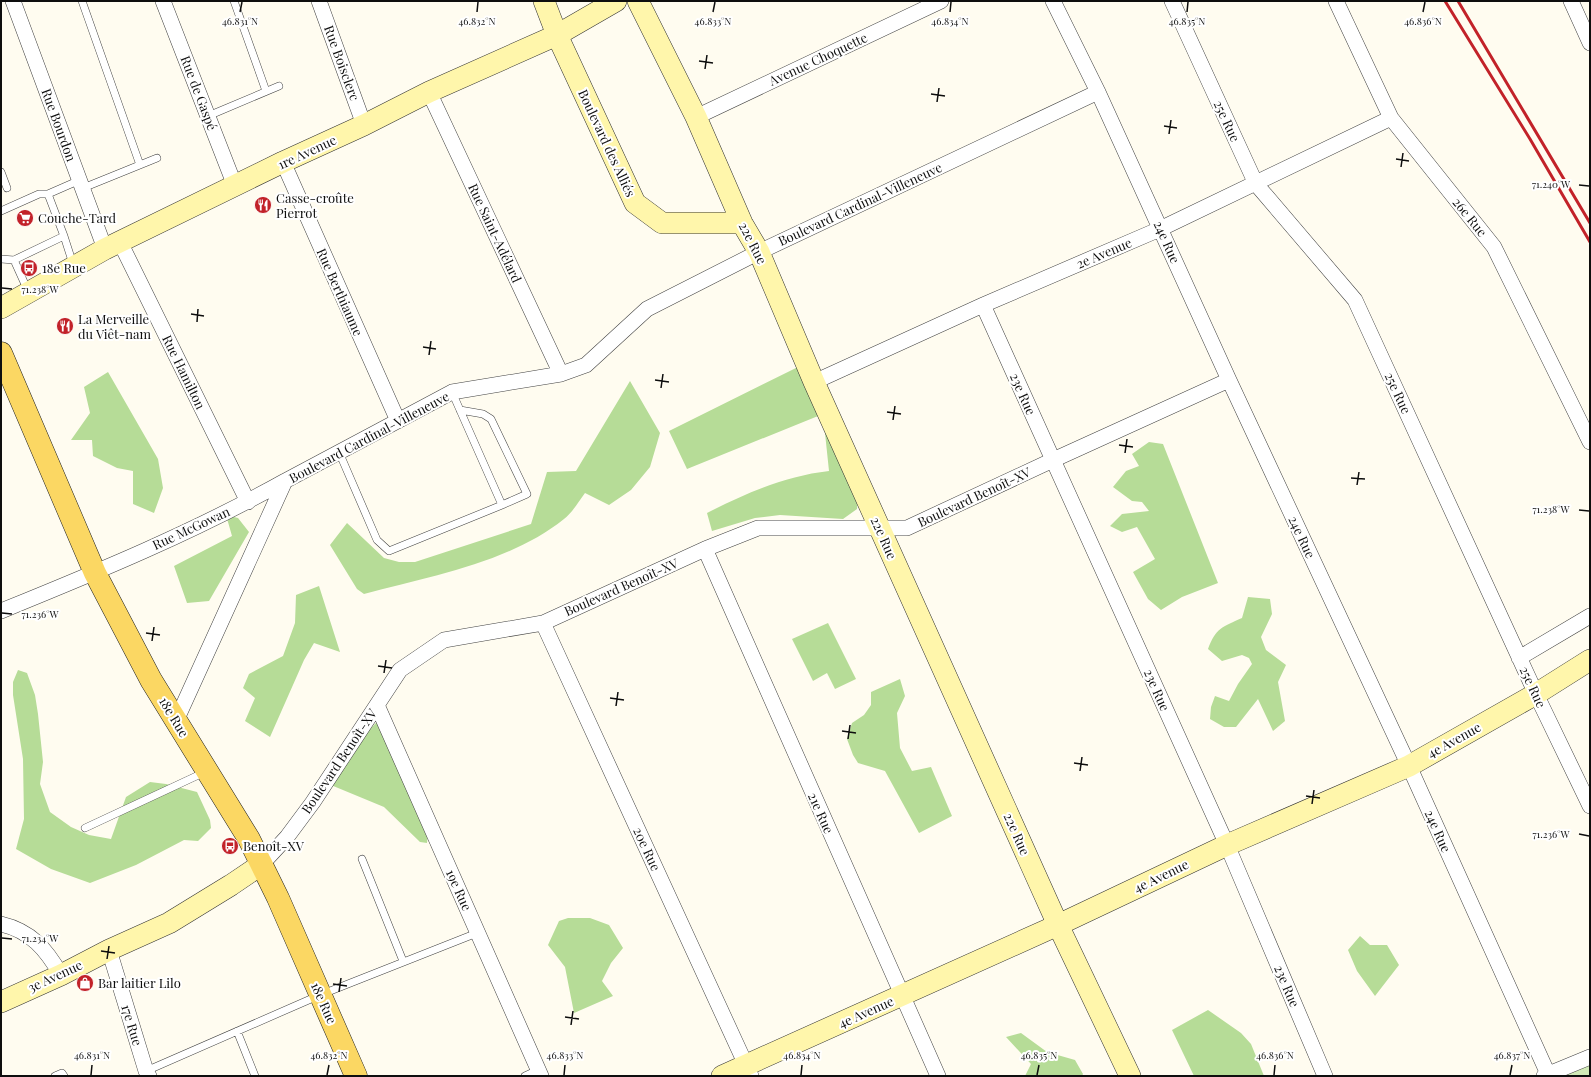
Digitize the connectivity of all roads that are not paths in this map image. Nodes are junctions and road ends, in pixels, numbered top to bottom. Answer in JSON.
{"nodes":[{"id":1,"x":13,"y":1,"type":"edge"},
{"id":2,"x":82,"y":1,"type":"edge"},
{"id":3,"x":163,"y":1,"type":"edge"},
{"id":4,"x":234,"y":1,"type":"edge"},
{"id":5,"x":319,"y":1,"type":"edge"},
{"id":6,"x":544,"y":1,"type":"edge"},
{"id":7,"x":616,"y":1,"type":"edge"},
{"id":8,"x":638,"y":1,"type":"edge"},
{"id":9,"x":941,"y":1,"type":"edge"},
{"id":10,"x":1053,"y":1,"type":"edge"},
{"id":11,"x":1172,"y":1,"type":"edge"},
{"id":12,"x":1336,"y":1,"type":"edge"},
{"id":13,"x":1571,"y":1,"type":"edge"},
{"id":14,"x":557,"y":35,"type":"junction"},
{"id":15,"x":1590,"y":44,"type":"edge"},
{"id":16,"x":279,"y":86,"type":"dead end"},
{"id":17,"x":266,"y":91,"type":"junction"},
{"id":18,"x":429,"y":92,"type":"junction"},
{"id":19,"x":1098,"y":92,"type":"junction"},
{"id":20,"x":208,"y":116,"type":"junction"},
{"id":21,"x":696,"y":117,"type":"junction"},
{"id":22,"x":1391,"y":118,"type":"junction"},
{"id":23,"x":364,"y":125,"type":"junction"},
{"id":24,"x":157,"y":158,"type":"dead end"},
{"id":25,"x":283,"y":162,"type":"junction"},
{"id":26,"x":140,"y":165,"type":"junction"},
{"id":27,"x":1,"y":172,"type":"edge"},
{"id":28,"x":81,"y":184,"type":"junction"},
{"id":29,"x":1256,"y":184,"type":"junction"},
{"id":30,"x":235,"y":186,"type":"junction"},
{"id":31,"x":7,"y":188,"type":"dead end"},
{"id":32,"x":48,"y":194,"type":"junction"},
{"id":33,"x":1,"y":210,"type":"edge"},
{"id":34,"x":742,"y":223,"type":"junction"},
{"id":35,"x":1160,"y":229,"type":"junction"},
{"id":36,"x":64,"y":236,"type":"junction"},
{"id":37,"x":112,"y":245,"type":"junction"},
{"id":38,"x":759,"y":252,"type":"junction"},
{"id":39,"x":1,"y":259,"type":"edge"},
{"id":40,"x":14,"y":260,"type":"junction"},
{"id":41,"x":74,"y":266,"type":"junction"},
{"id":42,"x":29,"y":292,"type":"junction"},
{"id":43,"x":983,"y":305,"type":"junction"},
{"id":44,"x":1,"y":308,"type":"edge"},
{"id":45,"x":1,"y":354,"type":"edge"},
{"id":46,"x":561,"y":374,"type":"junction"},
{"id":47,"x":1229,"y":380,"type":"junction"},
{"id":48,"x":814,"y":382,"type":"junction"},
{"id":49,"x":452,"y":392,"type":"junction"},
{"id":50,"x":460,"y":410,"type":"junction"},
{"id":51,"x":398,"y":421,"type":"junction"},
{"id":52,"x":1590,"y":442,"type":"edge"},
{"id":53,"x":340,"y":452,"type":"junction"},
{"id":54,"x":1053,"y":460,"type":"junction"},
{"id":55,"x":285,"y":481,"type":"junction"},
{"id":56,"x":248,"y":502,"type":"junction"},
{"id":57,"x":502,"y":504,"type":"junction"},
{"id":58,"x":879,"y":527,"type":"junction"},
{"id":59,"x":705,"y":549,"type":"junction"},
{"id":60,"x":95,"y":573,"type":"junction"},
{"id":61,"x":1,"y":611,"type":"edge"},
{"id":62,"x":1590,"y":616,"type":"edge"},
{"id":63,"x":543,"y":623,"type":"junction"},
{"id":64,"x":1519,"y":658,"type":"junction"},
{"id":65,"x":1590,"y":660,"type":"edge"},
{"id":66,"x":1536,"y":694,"type":"junction"},
{"id":67,"x":377,"y":705,"type":"junction"},
{"id":68,"x":176,"y":721,"type":"junction"},
{"id":69,"x":1409,"y":766,"type":"junction"},
{"id":70,"x":207,"y":771,"type":"junction"},
{"id":71,"x":1590,"y":806,"type":"edge"},
{"id":72,"x":85,"y":828,"type":"dead end"},
{"id":73,"x":1226,"y":845,"type":"junction"},
{"id":74,"x":362,"y":859,"type":"dead end"},
{"id":75,"x":262,"y":864,"type":"junction"},
{"id":76,"x":1,"y":924,"type":"edge"},
{"id":77,"x":1058,"y":925,"type":"junction"},
{"id":78,"x":477,"y":933,"type":"junction"},
{"id":79,"x":109,"y":950,"type":"junction"},
{"id":80,"x":402,"y":961,"type":"junction"},
{"id":81,"x":61,"y":975,"type":"junction"},
{"id":82,"x":320,"y":995,"type":"junction"},
{"id":83,"x":902,"y":996,"type":"junction"},
{"id":84,"x":1,"y":1002,"type":"edge"},
{"id":85,"x":237,"y":1032,"type":"junction"},
{"id":86,"x":1590,"y":1057,"type":"edge"},
{"id":87,"x":748,"y":1071,"type":"edge"},
{"id":88,"x":148,"y":1073,"type":"edge"},
{"id":89,"x":534,"y":1074,"type":"edge"},
{"id":90,"x":1546,"y":1075,"type":"edge"},
{"id":91,"x":55,"y":1076,"type":"edge"},
{"id":92,"x":64,"y":1076,"type":"edge"},
{"id":93,"x":255,"y":1076,"type":"edge"},
{"id":94,"x":356,"y":1076,"type":"edge"},
{"id":95,"x":722,"y":1076,"type":"edge"},
{"id":96,"x":938,"y":1076,"type":"edge"},
{"id":97,"x":1130,"y":1076,"type":"edge"},
{"id":98,"x":1325,"y":1076,"type":"edge"}],
"edges":[{"from":1,"to":28,"type":"street","name":"Rue Bourdon"},
{"from":2,"to":26,"type":"lane"},
{"from":3,"to":20,"type":"street","name":"Rue de Gaspé"},
{"from":4,"to":17,"type":"lane"},
{"from":5,"to":23,"type":"street","name":"Rue Boisclerc"},
{"from":6,"to":14,"type":"street","name":"Boulevard des Alliés"},
{"from":7,"to":14,"type":"street","name":"1re Avenue"},
{"from":8,"to":21,"type":"street","name":"22e Rue"},
{"from":9,"to":21,"type":"street","name":"Avenue Choquette"},
{"from":10,"to":19,"type":"street","name":"24e Rue"},
{"from":11,"to":29,"type":"street","name":"25e Rue"},
{"from":12,"to":22,"type":"street","name":"26e Rue"},
{"from":13,"to":15,"type":"street"},
{"from":14,"to":18,"type":"street","name":"1re Avenue"},
{"from":14,"to":34,"type":"street","name":"Boulevard des Alliés"},
{"from":16,"to":17,"type":"lane"},
{"from":17,"to":20,"type":"lane"},
{"from":18,"to":23,"type":"street","name":"1re Avenue"},
{"from":18,"to":46,"type":"street","name":"Rue Saint-Adélard"},
{"from":19,"to":35,"type":"street","name":"24e Rue"},
{"from":19,"to":38,"type":"street","name":"Boulevard Cardinal-Villeneuve"},
{"from":20,"to":30,"type":"street","name":"Rue de Gaspé"},
{"from":21,"to":34,"type":"street","name":"22e Rue"},
{"from":22,"to":29,"type":"street","name":"2e Avenue"},
{"from":22,"to":52,"type":"street","name":"26e Rue"},
{"from":23,"to":25,"type":"street","name":"1re Avenue"},
{"from":24,"to":26,"type":"lane"},
{"from":25,"to":30,"type":"street","name":"1re Avenue"},
{"from":25,"to":51,"type":"street","name":"Rue Berthiaume"},
{"from":26,"to":28,"type":"lane"},
{"from":27,"to":31,"type":"lane"},
{"from":28,"to":32,"type":"lane"},
{"from":28,"to":37,"type":"street","name":"Rue Bourdon"},
{"from":29,"to":35,"type":"street","name":"2e Avenue"},
{"from":29,"to":64,"type":"street","name":"25e Rue"},
{"from":30,"to":37,"type":"street","name":"1re Avenue"},
{"from":32,"to":33,"type":"lane"},
{"from":32,"to":36,"type":"lane"},
{"from":34,"to":38,"type":"street","name":"22e Rue"},
{"from":35,"to":43,"type":"street","name":"2e Avenue"},
{"from":35,"to":47,"type":"street","name":"24e Rue"},
{"from":36,"to":40,"type":"lane"},
{"from":36,"to":41,"type":"lane"},
{"from":37,"to":41,"type":"street","name":"1re Avenue"},
{"from":37,"to":56,"type":"street","name":"Rue Hamilton"},
{"from":38,"to":46,"type":"street","name":"Boulevard Cardinal-Villeneuve"},
{"from":38,"to":48,"type":"street","name":"22e Rue"},
{"from":39,"to":40,"type":"lane"},
{"from":40,"to":42,"type":"lane"},
{"from":41,"to":42,"type":"street","name":"1re Avenue"},
{"from":42,"to":44,"type":"street","name":"1re Avenue"},
{"from":43,"to":48,"type":"street","name":"2e Avenue"},
{"from":43,"to":54,"type":"street","name":"23e Rue"},
{"from":45,"to":60,"type":"main road","name":"18e Rue"},
{"from":46,"to":49,"type":"street","name":"Boulevard Cardinal-Villeneuve"},
{"from":47,"to":54,"type":"street","name":"Boulevard Benoît-XV"},
{"from":47,"to":69,"type":"street","name":"24e Rue"},
{"from":48,"to":58,"type":"street","name":"22e Rue"},
{"from":49,"to":50,"type":"lane"},
{"from":49,"to":51,"type":"street","name":"Boulevard Cardinal-Villeneuve"},
{"from":50,"to":57,"type":"lane"},
{"from":50,"to":57,"type":"lane"},
{"from":51,"to":53,"type":"street","name":"Boulevard Cardinal-Villeneuve"},
{"from":53,"to":55,"type":"street","name":"Boulevard Cardinal-Villeneuve"},
{"from":53,"to":57,"type":"lane"},
{"from":54,"to":58,"type":"street","name":"Boulevard Benoît-XV"},
{"from":54,"to":73,"type":"street","name":"23e Rue"},
{"from":55,"to":56,"type":"street","name":"Rue McGowan"},
{"from":55,"to":68,"type":"street","name":"Boulevard Cardinal-Villeneuve"},
{"from":56,"to":60,"type":"street","name":"Rue McGowan"},
{"from":58,"to":59,"type":"street","name":"Boulevard Benoît-XV"},
{"from":58,"to":77,"type":"street","name":"22e Rue"},
{"from":59,"to":63,"type":"street","name":"Boulevard Benoît-XV"},
{"from":59,"to":83,"type":"street","name":"21e Rue"},
{"from":60,"to":61,"type":"street"},
{"from":60,"to":68,"type":"main road","name":"18e Rue"},
{"from":62,"to":64,"type":"street"},
{"from":63,"to":67,"type":"street","name":"Boulevard Benoît-XV"},
{"from":63,"to":87,"type":"street","name":"20e Rue"},
{"from":64,"to":66,"type":"street","name":"25e Rue"},
{"from":65,"to":66,"type":"street","name":"4e Avenue"},
{"from":66,"to":69,"type":"street","name":"4e Avenue"},
{"from":66,"to":71,"type":"street","name":"25e Rue"},
{"from":67,"to":75,"type":"street","name":"Boulevard Benoît-XV"},
{"from":67,"to":78,"type":"street","name":"19e Rue"},
{"from":68,"to":70,"type":"main road","name":"18e Rue"},
{"from":69,"to":73,"type":"street","name":"4e Avenue"},
{"from":69,"to":90,"type":"street","name":"24e Rue"},
{"from":70,"to":72,"type":"lane"},
{"from":70,"to":75,"type":"main road","name":"18e Rue"},
{"from":73,"to":77,"type":"street","name":"4e Avenue"},
{"from":73,"to":98,"type":"street","name":"23e Rue"},
{"from":74,"to":80,"type":"lane"},
{"from":75,"to":79,"type":"street","name":"Boulevard Benoît-XV"},
{"from":75,"to":82,"type":"main road","name":"18e Rue"},
{"from":76,"to":81,"type":"street"},
{"from":77,"to":83,"type":"street","name":"4e Avenue"},
{"from":77,"to":97,"type":"street","name":"22e Rue"},
{"from":78,"to":80,"type":"lane"},
{"from":78,"to":89,"type":"street","name":"19e Rue"},
{"from":79,"to":81,"type":"street","name":"3e Avenue"},
{"from":79,"to":88,"type":"street","name":"17e Rue"},
{"from":80,"to":82,"type":"lane"},
{"from":81,"to":84,"type":"street","name":"3e Avenue"},
{"from":82,"to":85,"type":"lane"},
{"from":82,"to":94,"type":"main road","name":"18e Rue"},
{"from":83,"to":87,"type":"street","name":"4e Avenue"},
{"from":83,"to":96,"type":"street","name":"21e Rue"},
{"from":85,"to":88,"type":"lane"},
{"from":85,"to":93,"type":"lane"},
{"from":86,"to":90,"type":"street"},
{"from":87,"to":95,"type":"street","name":"4e Avenue"},
{"from":91,"to":92,"type":"lane"}]}
